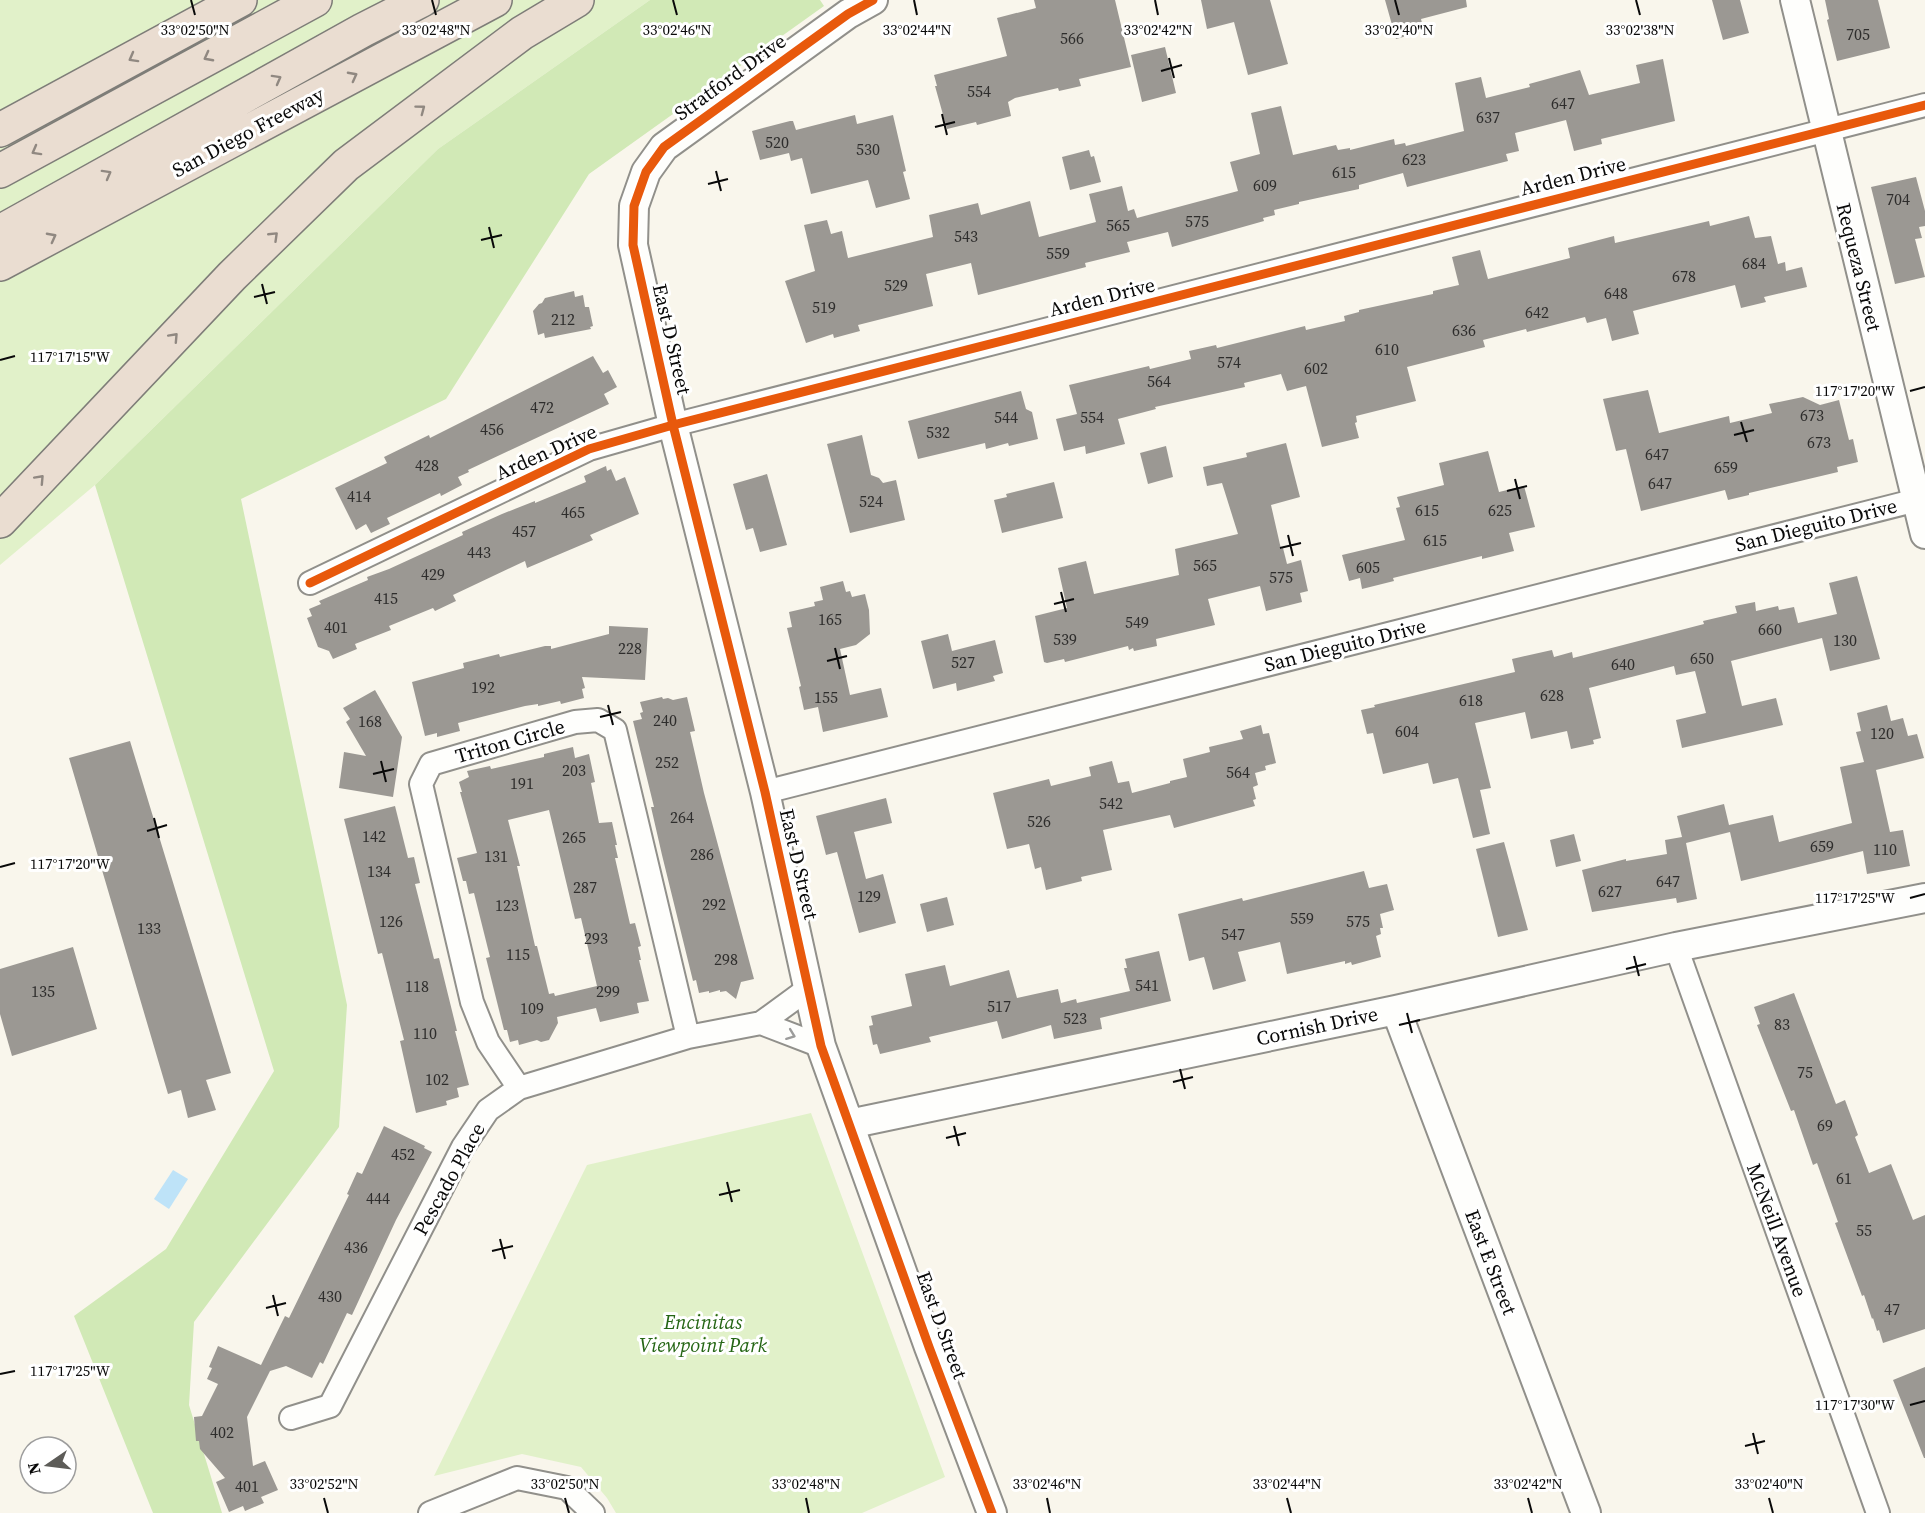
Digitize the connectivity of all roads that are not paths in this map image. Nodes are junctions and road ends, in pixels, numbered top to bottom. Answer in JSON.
{"nodes":[{"id":1,"x":240,"y":0,"type":"edge"},
{"id":2,"x":315,"y":0,"type":"edge"},
{"id":3,"x":422,"y":0,"type":"edge"},
{"id":4,"x":495,"y":0,"type":"edge"},
{"id":5,"x":577,"y":0,"type":"edge"},
{"id":6,"x":873,"y":0,"type":"edge"},
{"id":7,"x":1795,"y":0,"type":"edge"},
{"id":8,"x":1925,"y":105,"type":"edge"},
{"id":9,"x":0,"y":130,"type":"edge"},
{"id":10,"x":1826,"y":130,"type":"junction"},
{"id":11,"x":0,"y":171,"type":"edge"},
{"id":12,"x":634,"y":206,"type":"joint"},
{"id":13,"x":0,"y":232,"type":"edge"},
{"id":14,"x":0,"y":264,"type":"edge"},
{"id":15,"x":673,"y":425,"type":"junction"},
{"id":16,"x":1921,"y":499,"type":"edge"},
{"id":17,"x":0,"y":521,"type":"edge"},
{"id":18,"x":1925,"y":534,"type":"edge"},
{"id":19,"x":310,"y":583,"type":"dead end"},
{"id":20,"x":765,"y":792,"type":"junction"},
{"id":21,"x":1925,"y":898,"type":"edge"},
{"id":22,"x":1676,"y":947,"type":"junction"},
{"id":23,"x":809,"y":987,"type":"junction"},
{"id":24,"x":1396,"y":1010,"type":"junction"},
{"id":25,"x":761,"y":1023,"type":"junction"},
{"id":26,"x":688,"y":1037,"type":"junction"},
{"id":27,"x":821,"y":1046,"type":"junction"},
{"id":28,"x":519,"y":1088,"type":"junction"},
{"id":29,"x":849,"y":1124,"type":"junction"},
{"id":30,"x":291,"y":1418,"type":"dead end"},
{"id":31,"x":430,"y":1513,"type":"edge"},
{"id":32,"x":593,"y":1513,"type":"edge"},
{"id":33,"x":992,"y":1513,"type":"edge"},
{"id":34,"x":1586,"y":1513,"type":"edge"},
{"id":35,"x":1878,"y":1513,"type":"edge"}],
"edges":[{"from":1,"to":9,"type":"highway","one_way":true},
{"from":2,"to":11,"type":"highway","one_way":true},
{"from":13,"to":3,"type":"highway","one_way":true},
{"from":14,"to":4,"type":"highway","name":"San Diego Freeway","one_way":true},
{"from":17,"to":5,"type":"highway","one_way":true},
{"from":6,"to":12,"type":"street","name":"Stratford Drive"},
{"from":7,"to":10,"type":"street","name":"Requeza Street"},
{"from":8,"to":10,"type":"street","name":"Arden Drive"},
{"from":10,"to":15,"type":"street","name":"Arden Drive"},
{"from":10,"to":16,"type":"street","name":"Requeza Street"},
{"from":12,"to":15,"type":"street","name":"East D Street"},
{"from":15,"to":19,"type":"street","name":"Arden Drive"},
{"from":15,"to":20,"type":"street","name":"East D Street"},
{"from":16,"to":18,"type":"street","name":"Requeza Street"},
{"from":16,"to":20,"type":"street","name":"San Dieguito Drive"},
{"from":20,"to":23,"type":"street","name":"East D Street"},
{"from":21,"to":22,"type":"street","name":"Cornish Drive"},
{"from":22,"to":24,"type":"street","name":"Cornish Drive"},
{"from":22,"to":35,"type":"street","name":"McNeill Avenue"},
{"from":23,"to":25,"type":"street","name":"Pescado Place"},
{"from":23,"to":27,"type":"street","name":"East D Street"},
{"from":24,"to":29,"type":"street","name":"Cornish Drive"},
{"from":24,"to":34,"type":"street","name":"East E Street"},
{"from":25,"to":26,"type":"street","name":"Pescado Place"},
{"from":25,"to":27,"type":"street","one_way":true},
{"from":26,"to":28,"type":"street","name":"Pescado Place"},
{"from":26,"to":28,"type":"street","name":"Triton Circle"},
{"from":27,"to":29,"type":"street","name":"East D Street"},
{"from":28,"to":30,"type":"street","name":"Pescado Place"},
{"from":29,"to":33,"type":"street","name":"East D Street"},
{"from":31,"to":32,"type":"street"}]}
